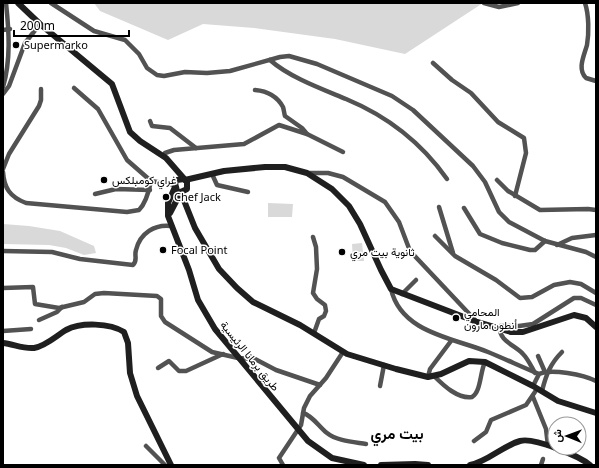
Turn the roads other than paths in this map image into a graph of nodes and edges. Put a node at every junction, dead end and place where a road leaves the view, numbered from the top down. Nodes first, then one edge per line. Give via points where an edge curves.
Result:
1 (6, 3) edge
2 (18, 3) edge
3 (51, 3) edge
4 (484, 3) edge
5 (518, 3) edge
6 (585, 3) edge
7 (40, 24) junction
8 (10, 29) junction
9 (3, 30) edge
10 (270, 60) junction
11 (433, 63) dead end
12 (596, 81) edge
13 (3, 87) edge
14 (74, 88) dead end
15 (41, 89) dead end
16 (255, 90) dead end
17 (3, 94) edge
18 (150, 120) dead end
19 (307, 134) junction
20 (196, 148) junction
21 (343, 152) dead end
22 (163, 156) junction
23 (172, 167) junction
24 (3, 169) edge
25 (3, 172) edge
26 (306, 173) junction
27 (212, 174) junction
28 (447, 179) dead end
29 (497, 180) dead end
30 (151, 181) junction
31 (186, 183) junction
32 (175, 185) junction
33 (150, 190) junction
34 (248, 192) dead end
35 (181, 193) junction
36 (95, 194) dead end
37 (515, 196) junction
38 (439, 207) dead end
39 (464, 208) dead end
40 (596, 210) edge
41 (188, 211) junction
42 (168, 216) junction
43 (171, 226) junction
44 (596, 235) edge
45 (313, 236) dead end
46 (435, 236) dead end
47 (545, 240) junction
48 (557, 245) junction
49 (3, 251) edge
50 (455, 256) junction
51 (596, 257) edge
52 (416, 280) dead end
53 (3, 288) edge
54 (391, 289) junction
55 (596, 293) edge
56 (402, 294) junction
57 (596, 305) edge
58 (62, 307) junction
59 (39, 320) dead end
60 (477, 322) junction
61 (596, 327) edge
62 (30, 329) dead end
63 (499, 329) junction
64 (3, 331) edge
65 (314, 333) junction
66 (452, 341) junction
67 (3, 343) edge
68 (343, 352) junction
69 (562, 352) dead end
70 (222, 354) junction
71 (538, 356) dead end
72 (238, 358) junction
73 (486, 362) junction
74 (384, 365) junction
75 (158, 368) dead end
76 (546, 372) junction
77 (537, 373) junction
78 (431, 376) junction
79 (596, 381) edge
80 (320, 385) junction
81 (380, 386) dead end
82 (537, 389) junction
83 (532, 397) junction
84 (303, 413) junction
85 (596, 413) edge
86 (298, 430) junction
87 (547, 440) edge
88 (474, 441) dead end
89 (366, 444) dead end
90 (146, 446) dead end
91 (547, 446) edge
92 (573, 456) edge
93 (543, 459) dead end
94 (166, 465) edge
95 (171, 465) edge
96 (283, 465) edge
97 (364, 465) edge
98 (382, 465) edge
99 (428, 465) edge
100 (470, 465) edge
101 (541, 465) edge
102 (590, 465) edge

1 - 8 street
2 - 7 street
3 - 10 street via 94,31 125,40 133,46 147,68 157,75 230,71
4 - 5 street via 499,6
6 - 12 street via 588,17 587,44 581,71 587,79
7 - 17 street via 25,43 9,86
7 - 22 street via 107,78 116,92 130,132 140,142
8 - 9 street
8 - 13 street
10 - 28 street via 312,85 391,122 425,150
10 - 47 street via 287,56 310,61 406,104 478,172 499,212 505,218
11 - 37 street via 471,94 498,122 524,138 526,153
14 - 30 street via 98,109 126,160
15 - 24 street via 39,106 8,154
16 - 19 street via 263,90 270,94 282,107 285,116
18 - 20 street via 154,128 170,128
19 - 20 street via 279,125 244,144
19 - 21 street
20 - 22 street via 174,150
22 - 23 street
23 - 31 street
23 - 32 street
25 - 33 street via 5,186 11,196 32,204 135,211 142,206
26 - 27 street via 276,167
26 - 54 street via 332,189 349,206
26 - 60 street via 328,173 343,177 385,202 399,222 410,250
27 - 31 street
27 - 34 street via 217,185
29 - 37 street
30 - 32 street
30 - 33 street
31 - 32 street via 178,180
31 - 35 street
31 - 41 street
32 - 35 street
32 - 42 street, طريق برمانا الرئيسية via 168,203
33 - 36 street via 116,189
35 - 41 street
35 - 42 street
37 - 40 street via 543,211
38 - 50 street
39 - 47 street via 477,231 488,238 530,250 536,249
41 - 65 street via 219,269 237,288 258,305
42 - 43 street, طريق برمانا الرئيسية
43 - 49 street via 156,226 146,233 137,246 133,265 80,259 52,252
43 - 72 street, طريق برمانا الرئيسية via 202,309
44 - 48 street via 572,238
45 - 65 street via 317,269 313,293 325,305 326,311 319,319
46 - 50 street
47 - 48 street
48 - 51 street
50 - 55 street via 496,280 520,298 532,298 554,285 570,282 581,284
52 - 56 street
53 - 58 street via 33,287 35,304
54 - 56 street
54 - 66 street via 401,311 428,330
56 - 60 street
57 - 63 street via 581,298 574,298 533,324 500,326
58 - 59 street
58 - 70 street via 84,302 99,293 157,296 161,299 162,317 165,322 209,350
60 - 63 street
61 - 63 street via 586,318 574,315 523,332
62 - 64 street
63 - 77 street via 506,342 522,353
65 - 68 street
66 - 77 street via 487,352
66 - 78 street via 430,369
67 - 95 street via 34,348 78,325 105,327 124,332 128,343 130,373 137,396
68 - 74 street via 355,358
68 - 80 street
69 - 76 street
70 - 72 street
70 - 75 street via 186,371 179,371 169,361
71 - 76 street
72 - 80 street via 255,359 276,370
72 - 86 street, طريق برمانا الرئيسية
73 - 78 street via 469,362
73 - 78 street via 477,393 472,398 455,394
73 - 82 street
74 - 78 street
74 - 81 street
76 - 77 street
76 - 79 street via 585,376
76 - 82 street
77 - 82 street
80 - 84 street via 310,396
82 - 83 street
82 - 85 street via 558,401
83 - 87 street via 544,422
83 - 88 street via 525,406 491,420 486,432
84 - 86 street
84 - 89 street via 310,416 331,436
86 - 96 street via 280,457
86 - 97 street, طريق برمانا الرئيسية via 311,444 327,455
90 - 94 street
91 - 100 street via 533,441 520,441 488,459
92 - 102 street
93 - 101 street
98 - 99 street

